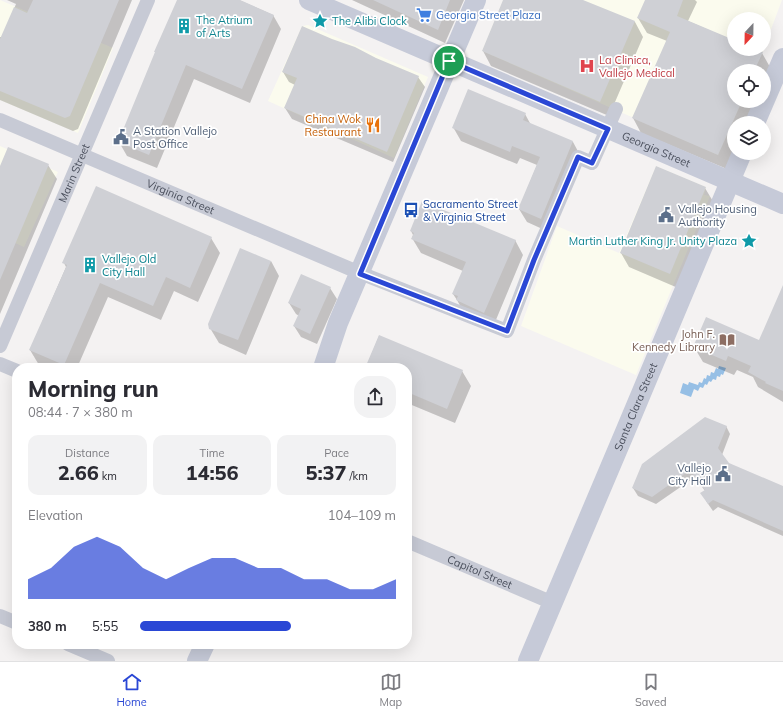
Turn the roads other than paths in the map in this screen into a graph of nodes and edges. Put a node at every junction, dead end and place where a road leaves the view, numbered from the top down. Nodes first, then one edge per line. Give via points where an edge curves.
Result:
1 (148, 0) edge
2 (309, 0) edge
3 (476, 0) edge
4 (783, 58) edge
5 (449, 61) junction
6 (616, 109) dead end
7 (758, 116) edge
8 (0, 120) edge
9 (608, 129) junction
10 (82, 155) junction
11 (739, 160) edge
12 (730, 182) junction
13 (783, 204) edge
14 (360, 274) junction
15 (0, 346) edge
16 (325, 363) edge
17 (0, 364) edge
18 (12, 370) edge
19 (412, 543) edge
20 (553, 603) junction
21 (0, 616) edge
22 (12, 621) edge
23 (80, 649) edge
24 (203, 649) edge
25 (108, 661) edge
26 (197, 661) edge
27 (528, 661) edge

1 - 10 street, Marin Street
2 - 5 main road, Georgia Street
3 - 5 main road
4 - 7 main road
5 - 9 main road, Georgia Street
5 - 14 main road
6 - 9 street
8 - 10 street, Virginia Street
9 - 12 main road, Georgia Street
9 - 14 street, Virginia Street via 592,163 578,157 507,331
10 - 14 street, Virginia Street
10 - 15 street, Marin Street
11 - 12 main road, Santa Clara Street
12 - 13 main road, Georgia Street
12 - 20 main road, Santa Clara Street
14 - 16 main road via 338,323
17 - 18 street
19 - 20 street, Capitol Street
20 - 27 main road, Santa Clara Street
21 - 22 street
23 - 25 street
24 - 26 main road

